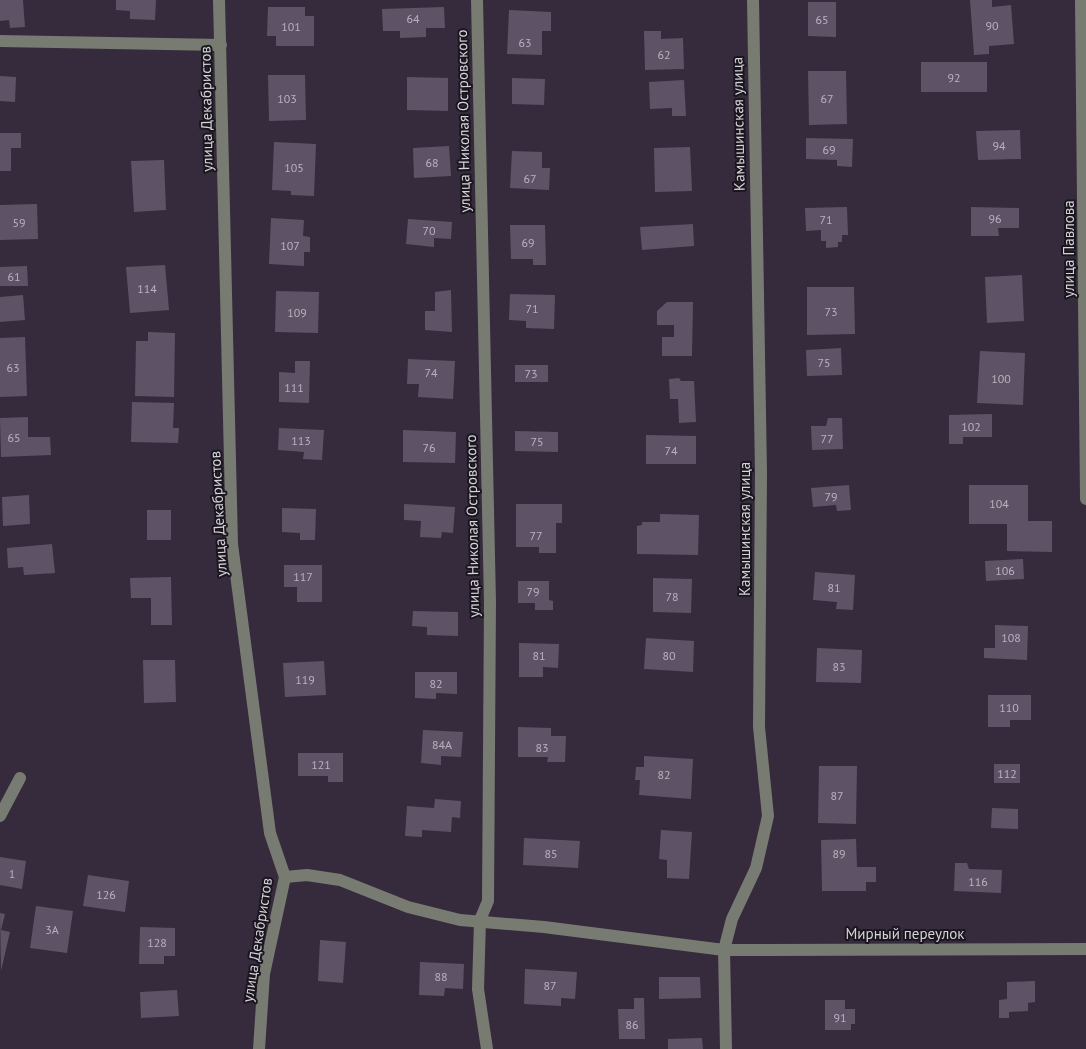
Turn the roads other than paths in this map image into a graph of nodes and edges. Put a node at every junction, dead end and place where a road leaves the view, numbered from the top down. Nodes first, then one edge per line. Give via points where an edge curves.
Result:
1 (220, 0) edge
2 (477, 0) edge
3 (753, 0) edge
4 (1082, 0) edge
5 (0, 41) edge
6 (221, 45) junction
7 (1086, 499) edge
8 (20, 778) dead end
9 (0, 816) edge
10 (285, 877) junction
11 (480, 920) junction
12 (1086, 949) edge
13 (724, 950) junction
14 (259, 1049) edge
15 (487, 1049) edge
16 (726, 1049) edge

1 - 6 street, улица Декабристов
2 - 11 street, улица Николая Островского via 490,602 488,901
3 - 13 street, Камышинская улица via 761,472 759,727 768,816 756,868 732,919
4 - 7 street, улица Павлова
5 - 6 street
6 - 10 street, улица Декабристов via 232,544 270,833
8 - 9 street
10 - 11 street, Мирный переулок via 307,875 340,880 408,907 446,917
10 - 14 street, улица Декабристов via 264,974
11 - 13 street, Мирный переулок
11 - 15 street, улица Николая Островского via 478,989
12 - 13 street, Мирный переулок
13 - 16 street, Камышинская улица

